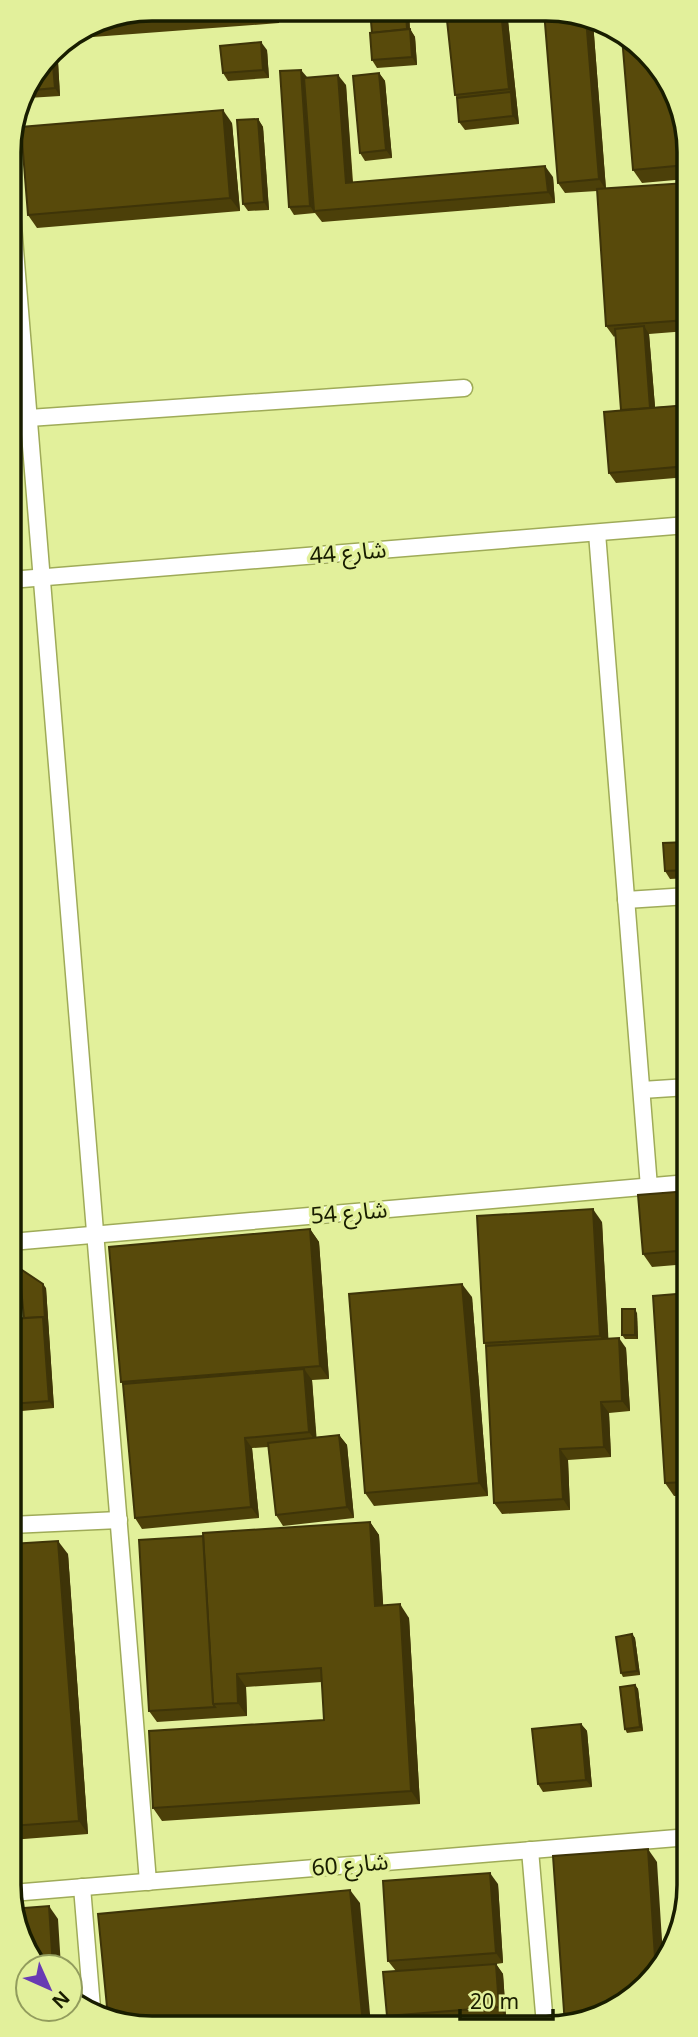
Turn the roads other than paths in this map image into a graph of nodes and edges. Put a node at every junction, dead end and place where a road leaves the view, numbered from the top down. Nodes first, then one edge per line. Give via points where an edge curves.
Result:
1 (21, 321) edge
2 (464, 388) dead end
3 (29, 418) junction
4 (677, 526) edge
5 (597, 533) junction
6 (42, 578) junction
7 (21, 579) edge
8 (677, 897) edge
9 (626, 900) junction
10 (677, 1088) edge
11 (642, 1090) junction
12 (677, 1184) edge
13 (649, 1187) junction
14 (97, 1234) junction
15 (21, 1241) edge
16 (119, 1520) junction
17 (21, 1525) edge
18 (677, 1838) edge
19 (530, 1850) junction
20 (148, 1882) junction
21 (82, 1887) junction
22 (21, 1892) edge
23 (91, 2001) edge
24 (544, 2016) edge

1 - 3 lane
2 - 3 lane
3 - 6 lane
4 - 5 lane, شارع 44
5 - 6 lane, شارع 44
5 - 9 lane
6 - 7 lane, شارع 44
6 - 14 lane
8 - 9 lane
9 - 11 lane
10 - 11 lane
11 - 13 lane
12 - 13 lane, شارع 54
13 - 14 lane, شارع 54
14 - 15 lane, شارع 54
14 - 16 lane
16 - 17 lane
16 - 20 lane via 144,1737
18 - 19 lane, شارع 60
19 - 20 lane, شارع 60
19 - 24 lane
20 - 21 lane, شارع 60
21 - 22 lane, شارع 60
21 - 23 lane

